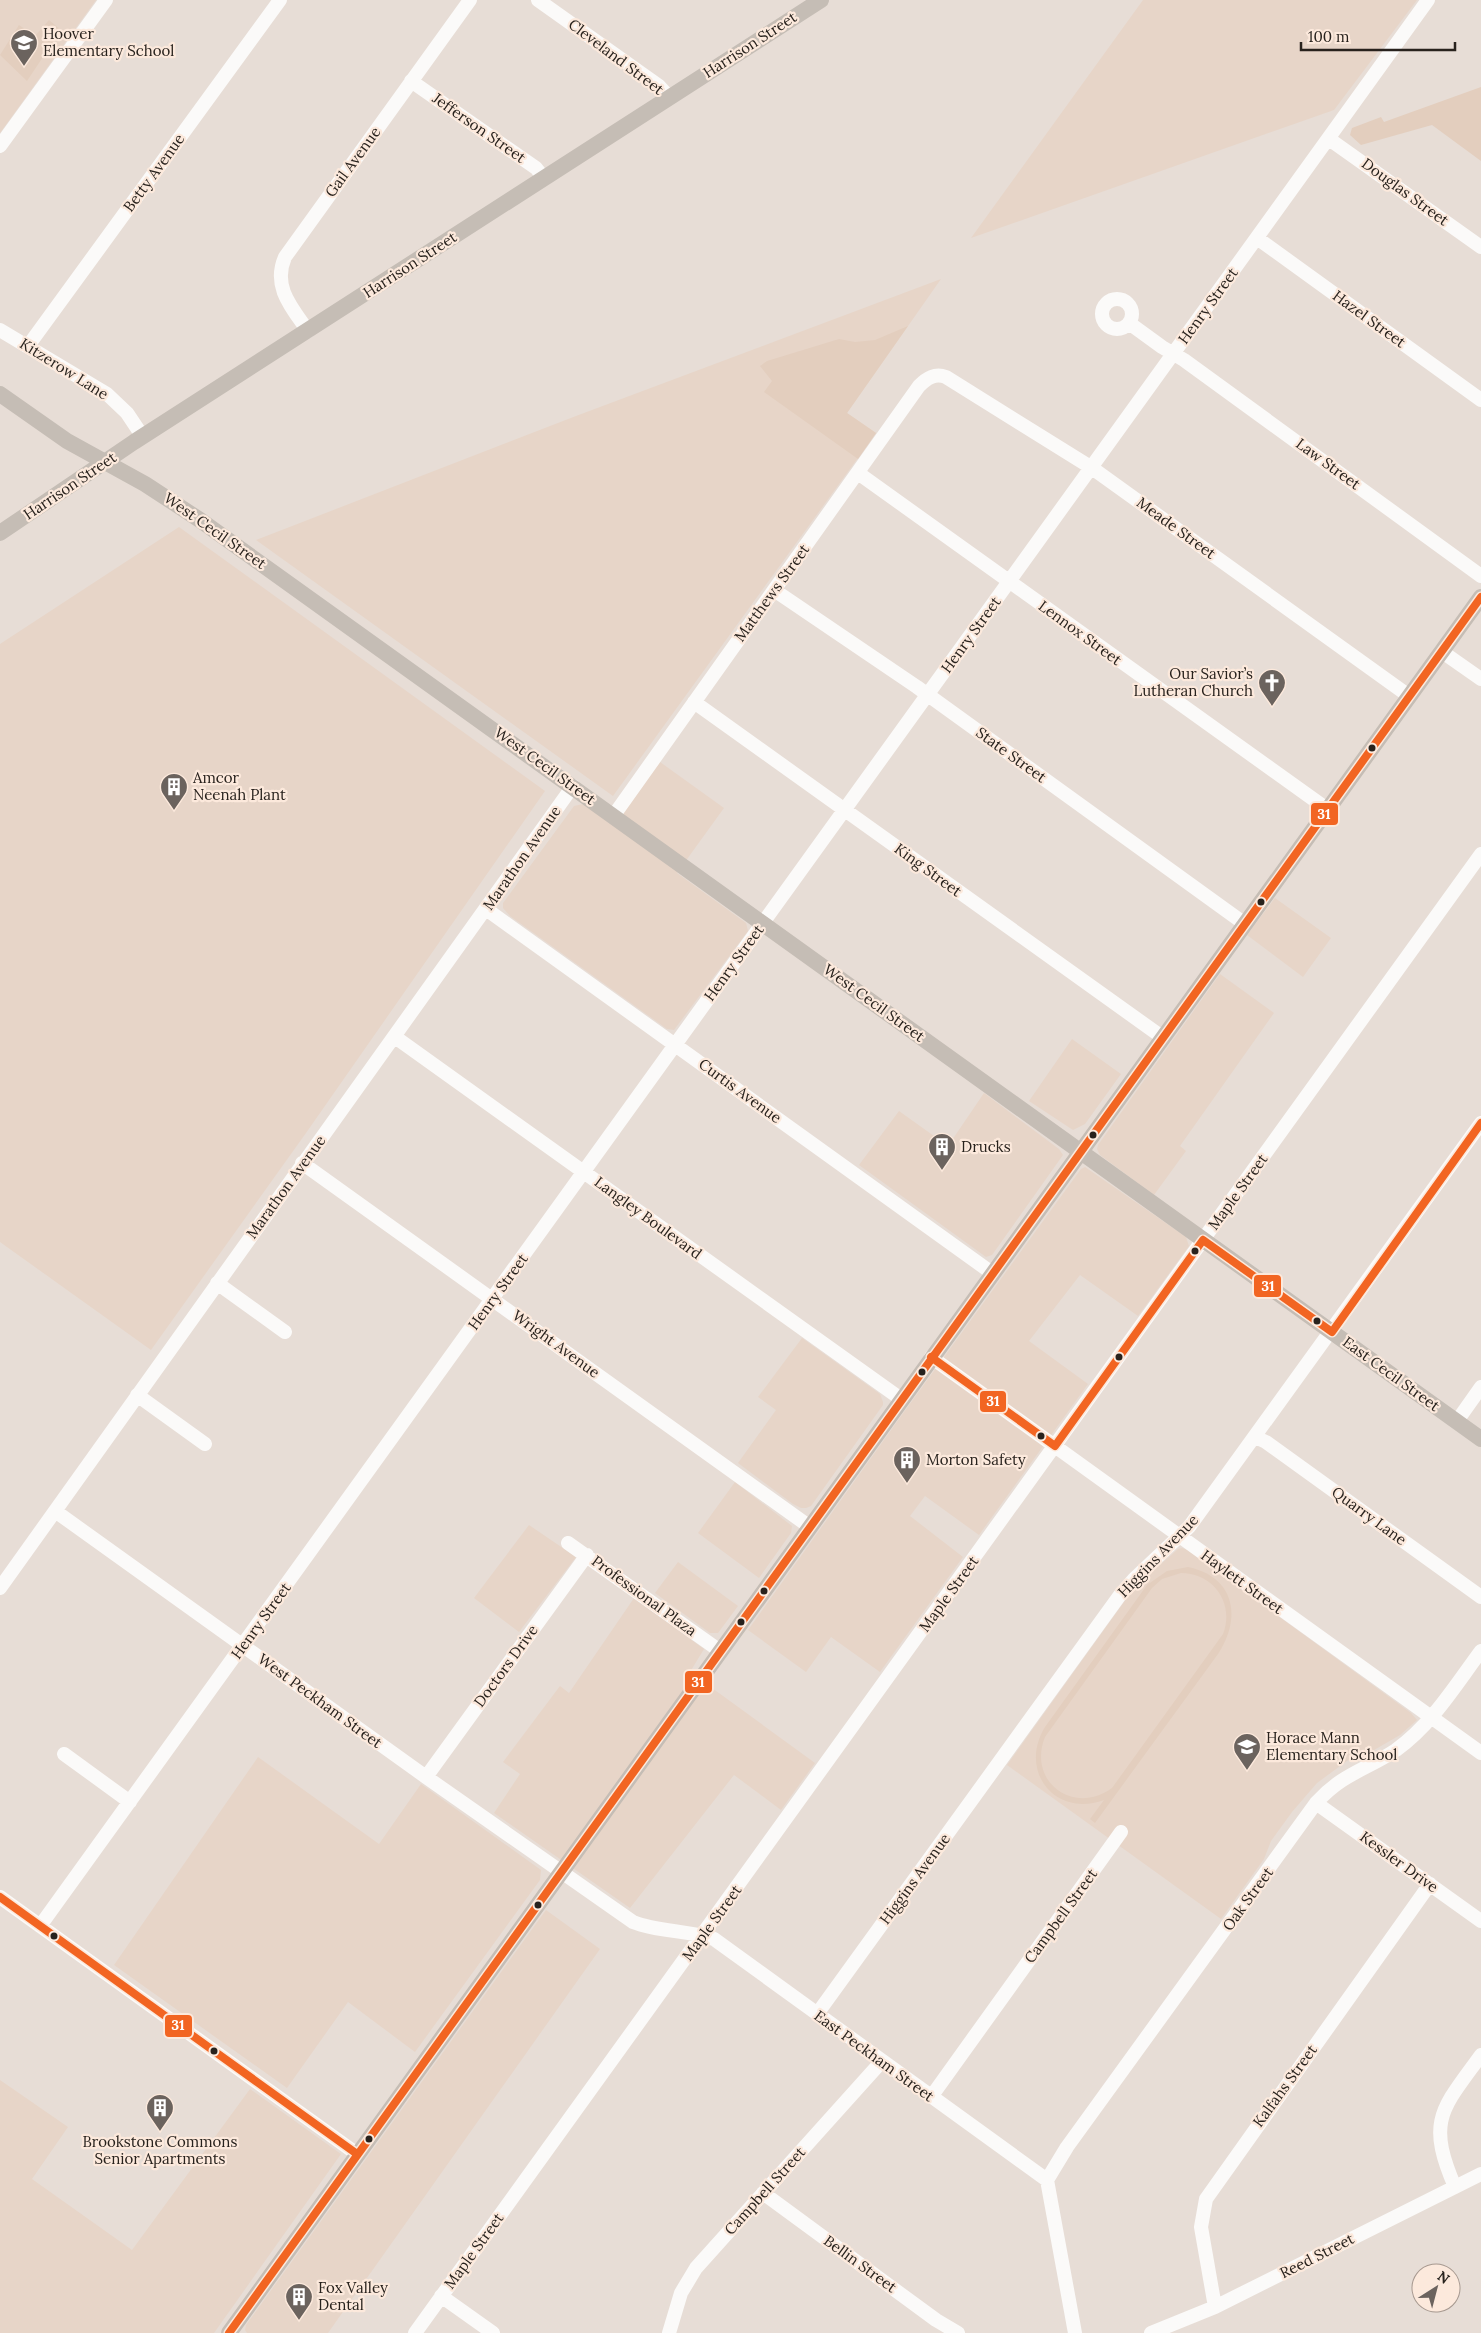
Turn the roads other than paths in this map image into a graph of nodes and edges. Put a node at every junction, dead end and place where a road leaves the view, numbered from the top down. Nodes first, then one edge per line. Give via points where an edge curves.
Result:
1 (106, 0) edge
2 (280, 0) edge
3 (470, 0) edge
4 (538, 0) edge
5 (1428, 0) edge
6 (810, 2) edge
7 (411, 81) junction
8 (669, 97) junction
9 (1329, 139) junction
10 (0, 146) edge
11 (544, 178) junction
12 (1257, 238) junction
13 (1481, 247) edge
14 (1129, 323) dead end
15 (0, 330) edge
16 (308, 331) junction
17 (28, 346) junction
18 (1174, 354) junction
19 (934, 376) joint
20 (0, 394) edge
21 (1481, 400) edge
22 (143, 437) junction
23 (1092, 468) junction
24 (858, 473) junction
25 (0, 533) edge
26 (1481, 576) edge
27 (1009, 582) junction
28 (774, 590) junction
29 (1481, 596) edge
30 (1441, 651) junction
31 (1481, 679) edge
32 (928, 696) junction
33 (1409, 696) junction
34 (694, 702) junction
35 (573, 786) junction
36 (1327, 809) junction
37 (845, 810) junction
38 (614, 815) junction
39 (1481, 854) edge
40 (486, 909) junction
41 (763, 922) junction
42 (1245, 924) junction
43 (395, 1037) junction
44 (1162, 1037) junction
45 (676, 1044) junction
46 (1481, 1122) edge
47 (1080, 1152) junction
48 (302, 1162) junction
49 (584, 1172) junction
50 (1203, 1240) junction
51 (992, 1274) junction
52 (217, 1283) junction
53 (492, 1299) junction
54 (285, 1332) dead end
55 (1332, 1332) junction
56 (931, 1357) junction
57 (1481, 1387) edge
58 (137, 1395) junction
59 (901, 1399) junction
60 (1457, 1421) junction
61 (1255, 1437) junction
62 (1481, 1439) edge
63 (205, 1444) dead end
64 (1055, 1446) junction
65 (55, 1511) junction
66 (810, 1526) junction
67 (1180, 1537) junction
68 (568, 1543) dead end
69 (587, 1555) junction
70 (0, 1588) edge
71 (1481, 1598) edge
72 (244, 1645) junction
73 (720, 1651) junction
74 (1481, 1651) edge
75 (1432, 1717) junction
76 (1481, 1753) edge
77 (64, 1754) dead end
78 (426, 1777) junction
79 (130, 1802) junction
80 (1316, 1803) junction
81 (1121, 1832) dead end
82 (561, 1872) junction
83 (1430, 1884) junction
84 (0, 1898) edge
85 (1481, 1921) edge
86 (40, 1926) junction
87 (703, 1935) junction
88 (817, 2014) junction
89 (1481, 2055) edge
90 (882, 2061) junction
91 (931, 2097) junction
92 (357, 2154) junction
93 (1481, 2174) edge
94 (1046, 2180) junction
95 (1455, 2187) junction
96 (762, 2193) junction
97 (441, 2296) junction
98 (1215, 2307) junction
99 (229, 2333) edge
100 (415, 2333) edge
101 (494, 2333) edge
102 (669, 2333) edge
103 (958, 2333) edge
104 (1075, 2333) edge
105 (1151, 2333) edge

1 - 10 street
2 - 17 street, Betty Avenue
3 - 7 street, Gail Avenue
4 - 8 street, Cleveland Street via 659,86
5 - 9 street, Henry Street
6 - 8 main road, Harrison Street
7 - 11 street, Jefferson Street via 536,168
7 - 16 street, Gail Avenue via 281,265 282,289
8 - 11 main road, Harrison Street
9 - 12 street, Henry Street
9 - 13 street, Douglas Street
11 - 16 main road, Harrison Street
12 - 18 street, Henry Street
12 - 21 street, Hazel Street
14 - 18 street, Law Street
15 - 17 street, Kitzerow Lane
16 - 22 main road, Harrison Street
17 - 22 street, Kitzerow Lane via 107,394
18 - 23 street, Henry Street
18 - 26 street, Law Street
19 - 23 street, Meade Street via 946,377
19 - 24 street, Matthews Street via 920,386
20 - 35 main road, West Cecil Street via 67,440 200,520
22 - 25 main road, Harrison Street
23 - 27 street, Henry Street
23 - 33 street, Meade Street
24 - 27 street, Lennox Street
24 - 28 street, Matthews Street
27 - 32 street, Henry Street
27 - 36 street, Lennox Street
28 - 32 street, State Street
28 - 34 street, Matthews Street
29 - 30 main road
30 - 31 street
30 - 33 main road
32 - 37 street, Henry Street
32 - 42 street, State Street
33 - 36 main road
34 - 37 street, King Street
34 - 38 street, Matthews Street
35 - 38 main road, West Cecil Street
35 - 40 street, Marathon Avenue
36 - 42 main road
37 - 41 street, Henry Street
37 - 44 street, King Street
38 - 41 main road, West Cecil Street
39 - 50 street, Maple Street
40 - 43 street, Marathon Avenue
40 - 45 street, Curtis Avenue
41 - 45 street, Henry Street
41 - 47 main road, West Cecil Street
42 - 44 main road
43 - 48 street, Marathon Avenue
43 - 49 street, Langley Boulevard
44 - 47 main road
45 - 49 street, Henry Street
45 - 51 street, Curtis Avenue
46 - 55 street, Higgins Avenue
47 - 50 main road, East Cecil Street
47 - 51 main road
48 - 52 street, Marathon Avenue
48 - 53 street, Wright Avenue
49 - 53 street, Henry Street
49 - 59 street, Langley Boulevard
50 - 55 main road, East Cecil Street
50 - 64 street, Maple Street
51 - 56 main road
52 - 54 street
52 - 58 street, Marathon Avenue
53 - 66 street, Wright Avenue
53 - 72 street, Henry Street
55 - 60 main road, East Cecil Street
55 - 61 street, Higgins Avenue
56 - 59 main road
56 - 64 street, Haylett Street
57 - 60 street
58 - 63 street
58 - 65 street, Marathon Avenue
59 - 66 main road
60 - 62 main road, East Cecil Street
61 - 67 street, Higgins Avenue
61 - 71 street, Quarry Lane
64 - 67 street, Haylett Street
64 - 87 street, Maple Street
65 - 70 street, Marathon Avenue
65 - 72 street, West Peckham Street
66 - 73 main road
67 - 75 street, Haylett Street
67 - 88 street, Higgins Avenue via 1120,1595
68 - 69 street, Professional Plaza
69 - 73 street, Professional Plaza
69 - 78 street, Doctors Drive
72 - 78 street, West Peckham Street
72 - 79 street, Henry Street
73 - 82 main road
74 - 75 street, Oak Street
75 - 76 street, Haylett Street
75 - 80 street, Oak Street via 1395,1750 1349,1775
77 - 79 street
78 - 82 street, West Peckham Street
79 - 86 street, Henry Street
80 - 83 street, Kessler Drive
80 - 94 street, Oak Street
81 - 91 street, Campbell Street
82 - 87 street, East Peckham Street via 633,1922
82 - 92 main road
83 - 85 street, Kessler Drive
83 - 98 street, Kalfahs Street via 1206,2199 1200,2227
84 - 86 street
86 - 92 street
87 - 88 street, East Peckham Street via 714,1939
87 - 97 street, Maple Street
88 - 90 street, East Peckham Street
89 - 95 street via 1453,2094 1441,2121 1441,2151
90 - 91 street, East Peckham Street
90 - 96 street, Campbell Street
91 - 94 street, East Peckham Street
92 - 99 main road
93 - 95 street, Reed Street
94 - 104 street
95 - 98 street, Reed Street
96 - 102 street, Campbell Street via 705,2256 688,2280
96 - 103 street, Bellin Street
97 - 100 street, Maple Street
97 - 101 street
98 - 105 street, Reed Street

